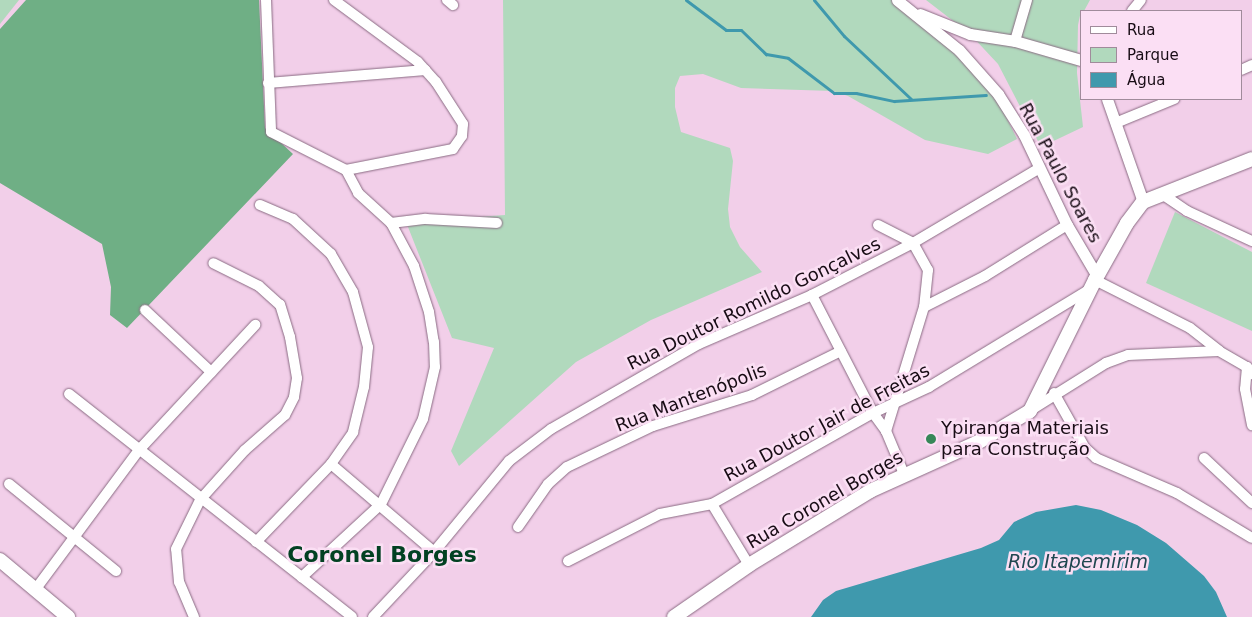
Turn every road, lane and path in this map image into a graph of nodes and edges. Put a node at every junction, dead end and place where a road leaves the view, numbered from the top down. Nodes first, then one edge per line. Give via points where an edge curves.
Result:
1 (266, 0) edge
2 (334, 0) edge
3 (1027, 0) edge
4 (1141, 0) edge
5 (900, 3) edge
6 (1133, 10) edge
7 (1015, 40) junction
8 (1080, 60) edge
9 (425, 70) junction
10 (268, 83) junction
11 (1109, 100) edge
12 (1171, 100) edge
13 (1116, 118) junction
14 (1252, 159) edge
15 (1040, 168) junction
16 (346, 170) junction
17 (1162, 194) junction
18 (1143, 202) junction
19 (260, 205) dead end
20 (391, 223) junction
21 (497, 223) dead end
22 (878, 225) dead end
23 (1068, 225) junction
24 (1252, 241) edge
25 (914, 243) junction
26 (213, 263) dead end
27 (1094, 282) junction
28 (812, 295) junction
29 (924, 306) junction
30 (145, 310) dead end
31 (255, 325) dead end
32 (842, 351) junction
33 (1220, 351) junction
34 (1249, 371) edge
35 (211, 372) junction
36 (1054, 393) junction
37 (70, 394) dead end
38 (896, 403) junction
39 (1030, 411) junction
40 (873, 413) junction
41 (1252, 425) edge
42 (886, 431) junction
43 (140, 450) junction
44 (1204, 458) dead end
45 (331, 464) junction
46 (904, 474) junction
47 (10, 484) dead end
48 (200, 500) junction
49 (1252, 503) edge
50 (381, 504) junction
51 (712, 504) junction
52 (518, 527) dead end
53 (75, 536) junction
54 (1252, 538) edge
55 (256, 542) junction
56 (434, 552) junction
57 (0, 560) edge
58 (568, 561) dead end
59 (749, 565) junction
60 (116, 571) dead end
61 (302, 577) junction
62 (35, 590) junction
63 (68, 617) edge
64 (194, 617) edge
65 (352, 617) edge
66 (374, 617) edge
67 (674, 617) edge

1 - 10 street
2 - 9 street
3 - 7 street
4 - 6 street
5 - 7 street via 970,34
5 - 15 street, Rua Paulo Soares via 974,64 1016,122
7 - 8 street
9 - 10 street
9 - 16 street via 460,115 462,136 453,149
10 - 16 street via 271,132
11 - 13 street
12 - 13 street
13 - 18 street
14 - 17 main road
15 - 23 street, Rua Paulo Soares
15 - 25 street, Rua Doutor Romildo Gonçalves
16 - 20 street via 358,193
17 - 18 main road
17 - 24 street via 1187,211
18 - 27 main road
19 - 45 street via 293,219 331,254 353,292 368,347 364,387 353,432
20 - 21 street via 426,219
20 - 50 street via 414,266 429,312 435,366 423,419
22 - 25 street
23 - 27 street, Rua Paulo Soares
23 - 29 street via 985,276
25 - 28 street, Rua Doutor Romildo Gonçalves
25 - 29 street via 928,270
26 - 48 street via 259,286 280,305 297,378 294,397 285,415 245,450
27 - 33 street via 1204,337
27 - 38 street, Rua Doutor Jair de Freitas via 929,387
27 - 39 main road
28 - 32 street
28 - 56 street, Rua Doutor Romildo Gonçalves via 699,344 551,429 509,461
29 - 38 street
30 - 35 street
31 - 35 street
32 - 40 street
32 - 52 street, Rua Mantenópolis via 752,395 653,426 567,467 548,484
33 - 34 street
33 - 36 street, Rua Coronel Borges via 1128,355 1106,363
34 - 41 street via 1245,389
35 - 43 street
36 - 39 street, Rua Coronel Borges
36 - 54 street via 1085,448 1096,458 1177,493
37 - 43 street
38 - 40 street, Rua Doutor Jair de Freitas
38 - 42 street
39 - 46 main road, Rua Coronel Borges via 980,441
40 - 42 street
40 - 51 street, Rua Doutor Jair de Freitas
42 - 46 street
43 - 48 street
43 - 53 street
44 - 49 street
45 - 50 street
45 - 55 street
46 - 59 main road, Rua Coronel Borges
47 - 53 street
48 - 55 street
48 - 64 street via 176,549 179,582
50 - 56 street
50 - 61 street
51 - 58 street, Rua Doutor Jair de Freitas via 660,514
51 - 59 street
53 - 60 street
53 - 62 street
55 - 61 street
56 - 66 street, Rua Doutor Romildo Gonçalves
57 - 62 main road
59 - 67 main road, Rua Coronel Borges
61 - 65 street
62 - 63 main road

